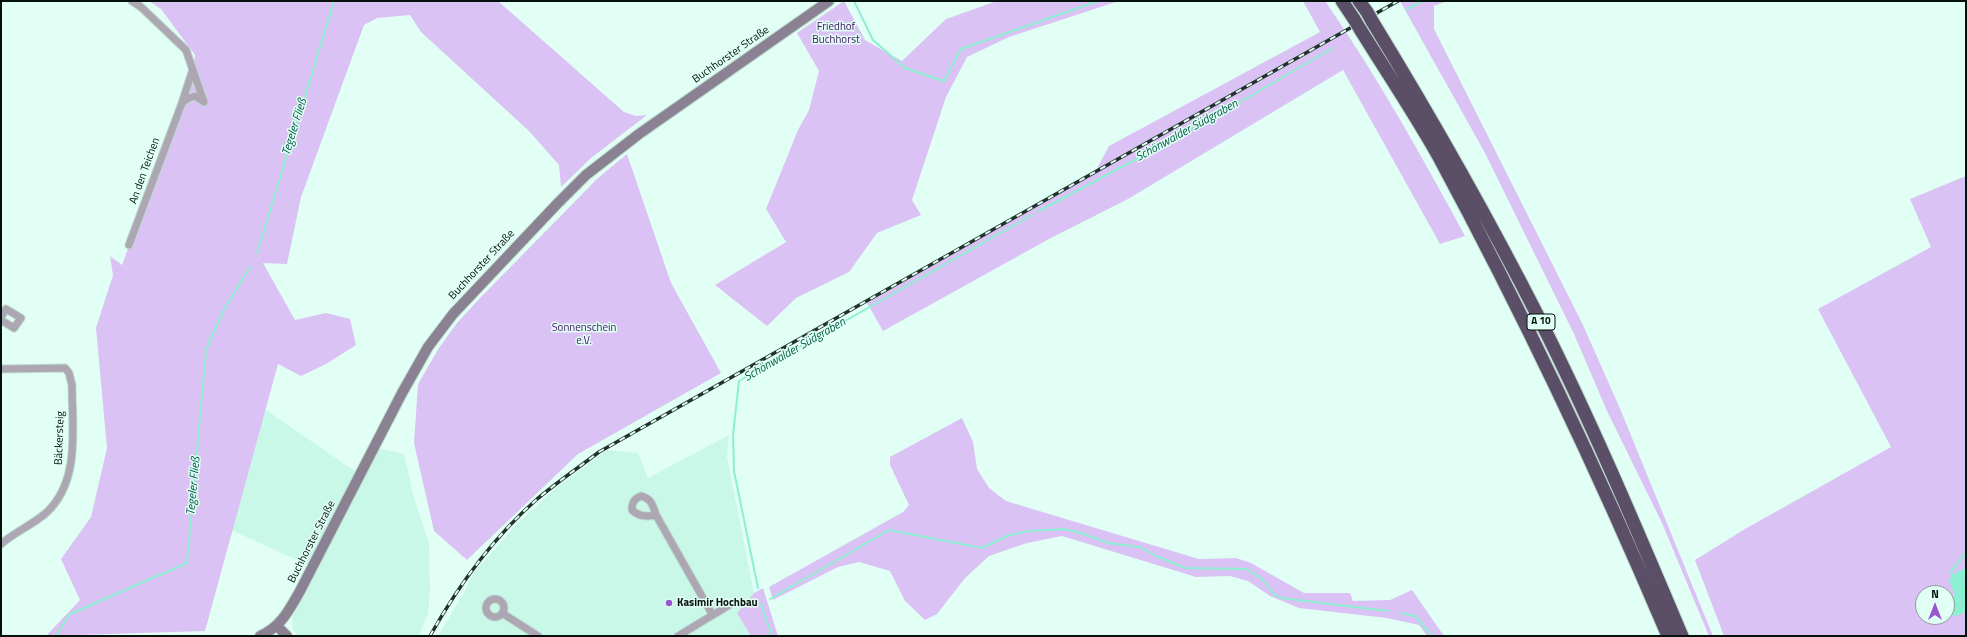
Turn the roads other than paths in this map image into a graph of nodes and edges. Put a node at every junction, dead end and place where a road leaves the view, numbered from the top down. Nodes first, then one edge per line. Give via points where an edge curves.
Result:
1 (132, 1) edge
2 (829, 1) edge
3 (1342, 1) edge
4 (1359, 1) edge
5 (193, 69) junction
6 (182, 103) junction
7 (129, 246) dead end
8 (1, 369) edge
9 (656, 515) dead end
10 (1, 544) edge
11 (731, 604) dead end
12 (502, 614) dead end
13 (712, 614) junction
14 (277, 626) junction
15 (260, 636) edge
16 (287, 636) edge
17 (538, 636) edge
18 (678, 636) edge
19 (1668, 636) edge
20 (1682, 636) edge

1 - 5 street via 186,50
2 - 14 main road, Buchhorster Straße via 639,134 590,172 453,314 428,347 402,393 300,591
3 - 19 highway, A 10 via 1438,156 1516,304 1595,468
4 - 20 highway, A 10 via 1429,115 1541,322 1623,498
5 - 6 street, An den Teichen
5 - 6 street via 204,102 195,96
6 - 7 street, An den Teichen
8 - 10 street, Bäckersteig via 65,368 69,372 72,385 71,467 61,494 48,512
9 - 13 street
11 - 13 street
12 - 17 street
13 - 18 street
14 - 15 main road, Buchhorster Straße
14 - 16 main road

